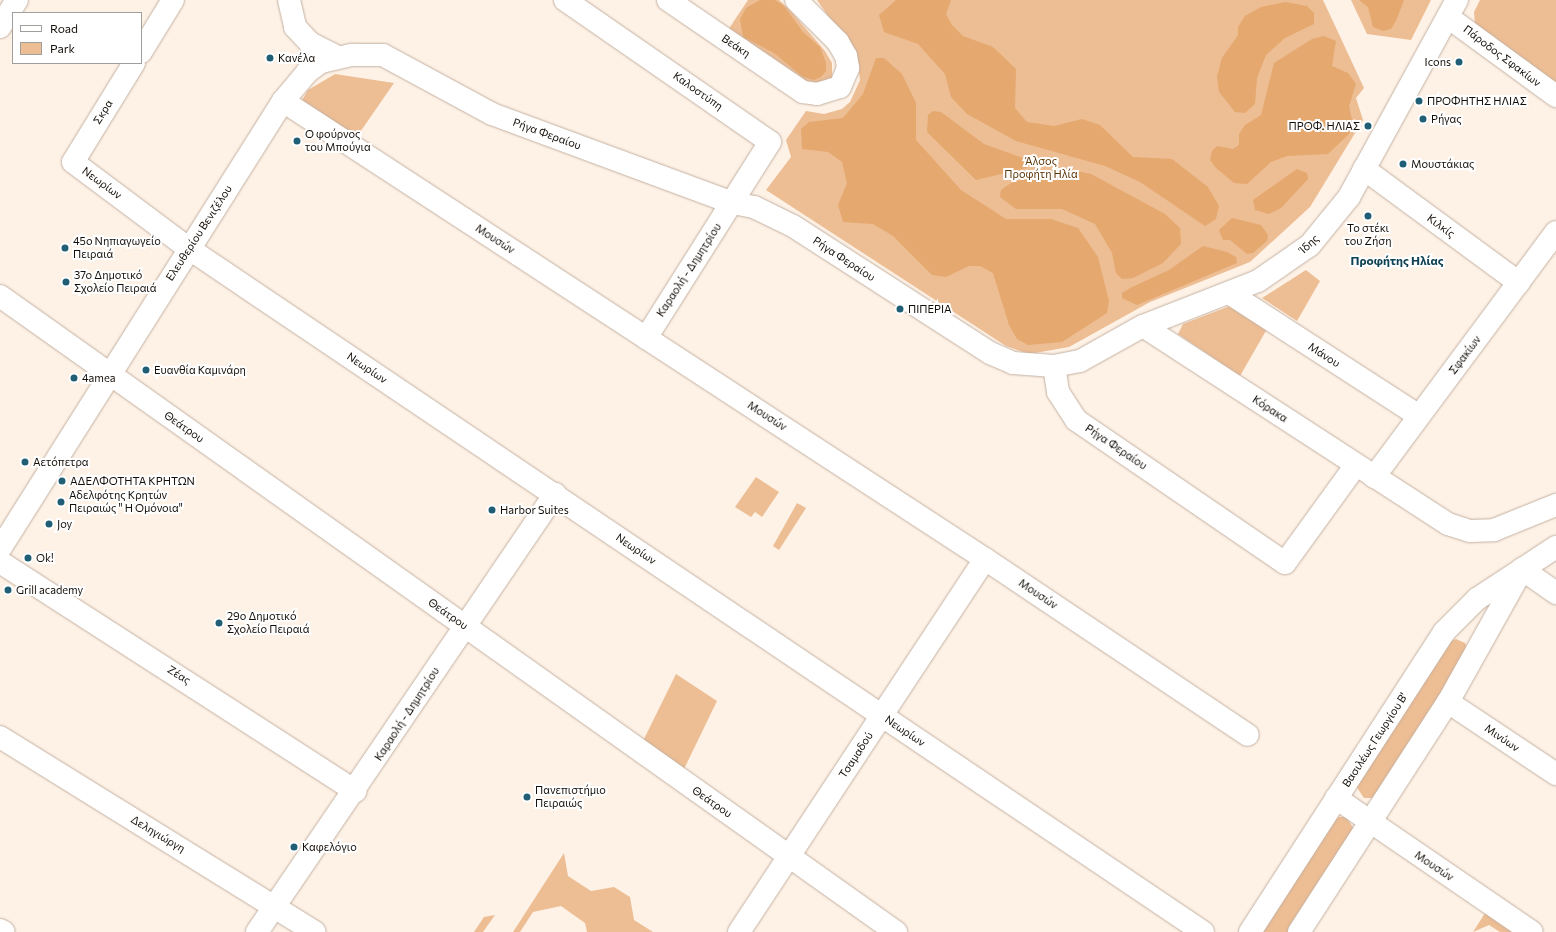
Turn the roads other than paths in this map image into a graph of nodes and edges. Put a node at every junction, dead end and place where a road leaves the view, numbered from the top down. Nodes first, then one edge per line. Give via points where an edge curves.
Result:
1 (18, 0) edge
2 (173, 0) edge
3 (289, 0) edge
4 (566, 0) edge
5 (668, 0) edge
6 (796, 0) edge
7 (1452, 8) edge
8 (0, 27) edge
9 (142, 50) edge
10 (337, 57) junction
11 (133, 64) edge
12 (1556, 96) edge
13 (283, 101) junction
14 (73, 162) joint
15 (1364, 169) junction
16 (733, 203) junction
17 (1556, 232) edge
18 (188, 248) junction
19 (1518, 283) junction
20 (1229, 293) junction
21 (0, 296) edge
22 (1143, 326) junction
23 (646, 338) junction
24 (1054, 366) junction
25 (112, 375) junction
26 (1419, 416) junction
27 (1356, 465) junction
28 (1374, 477) junction
29 (554, 494) junction
30 (1556, 505) edge
31 (1556, 547) edge
32 (0, 549) edge
33 (985, 558) junction
34 (0, 562) edge
35 (1522, 569) junction
36 (1556, 593) edge
37 (464, 625) junction
38 (1448, 702) junction
39 (882, 715) junction
40 (1248, 735) dead end
41 (0, 737) edge
42 (1556, 774) edge
43 (356, 791) junction
44 (1336, 798) junction
45 (1370, 823) junction
46 (789, 856) junction
47 (274, 906) junction
48 (0, 930) edge
49 (4, 932) edge
50 (257, 932) edge
51 (314, 932) edge
52 (739, 932) edge
53 (896, 932) edge
54 (1203, 932) edge
55 (1250, 932) edge
56 (1299, 932) edge
57 (1532, 932) edge

1 - 8 street
2 - 9 street
3 - 10 street via 295,27 310,43
4 - 16 street, Καλοστύπη via 770,142
5 - 6 street, Βεάκη via 803,92 817,94 840,87 848,68 838,42
7 - 12 street, Πάροδος Σφακίων
7 - 15 street, Ίδης
10 - 13 street, Ελευθερίου Βενιζέλου via 307,72
10 - 16 street, Ρήγα Φεραίου via 383,55 492,114
11 - 14 street, Σκρα
13 - 18 street, Ελευθερίου Βενιζέλου
13 - 23 street, Μουσών
14 - 18 street, Νεωρίων
15 - 19 street, Κιλκίς
15 - 20 street, Ίδης via 1340,210 1310,245 1265,277
16 - 23 street, Καραολή - Δημητρίου
16 - 24 street, Ρήγα Φεραίου via 754,207 793,226 990,353 1013,363
17 - 19 street, Σφακίων
18 - 25 street, Ελευθερίου Βενιζέλου
18 - 29 street, Νεωρίων
19 - 26 street, Σφακίων
20 - 22 street, Ίδης
20 - 26 street, Μάνου
21 - 25 street, Θεάτρου
22 - 24 street, Ίδης via 1092,355
22 - 27 street, Κόρακα
23 - 33 street, Μουσών
24 - 27 street, Ρήγα Φεραίου via 1058,392 1076,420 1285,563
25 - 32 street, Ελευθερίου Βενιζέλου
25 - 37 street, Θεάτρου
26 - 28 street, Σφακίων
27 - 28 street, Κόρακα
28 - 30 street, Κόρακα via 1448,524 1470,531 1494,530
29 - 37 street, Καραολή - Δημητρίου
29 - 39 street, Νεωρίων
31 - 35 street, Βασιλέως Γεωργίου Β'
33 - 39 street, Τσαμαδού
33 - 40 street, Μουσών
34 - 43 street, Ζέας
35 - 36 street
35 - 38 street, Βασιλέως Γεωργίου Β'
35 - 44 street, Βασιλέως Γεωργίου Β' via 1477,599 1444,632
37 - 43 street, Καραολή - Δημητρίου
37 - 46 street, Θεάτρου
38 - 42 street, Μινύων
38 - 45 street, Βασιλέως Γεωργίου Β'
39 - 46 street, Τσαμαδού
39 - 54 street, Νεωρίων
41 - 47 street, Δεληγιώργη
43 - 47 street, Καραολή - Δημητρίου
44 - 45 street, Μουσών
44 - 55 street, Βασιλέως Γεωργίου Β'
45 - 56 street, Βασιλέως Γεωργίου Β'
45 - 57 street, Μουσών
46 - 52 street, Τσαμαδού
46 - 53 street, Θεάτρου
47 - 50 street, Καραολή - Δημητρίου
47 - 51 street, Δεληγιώργη
48 - 49 street

